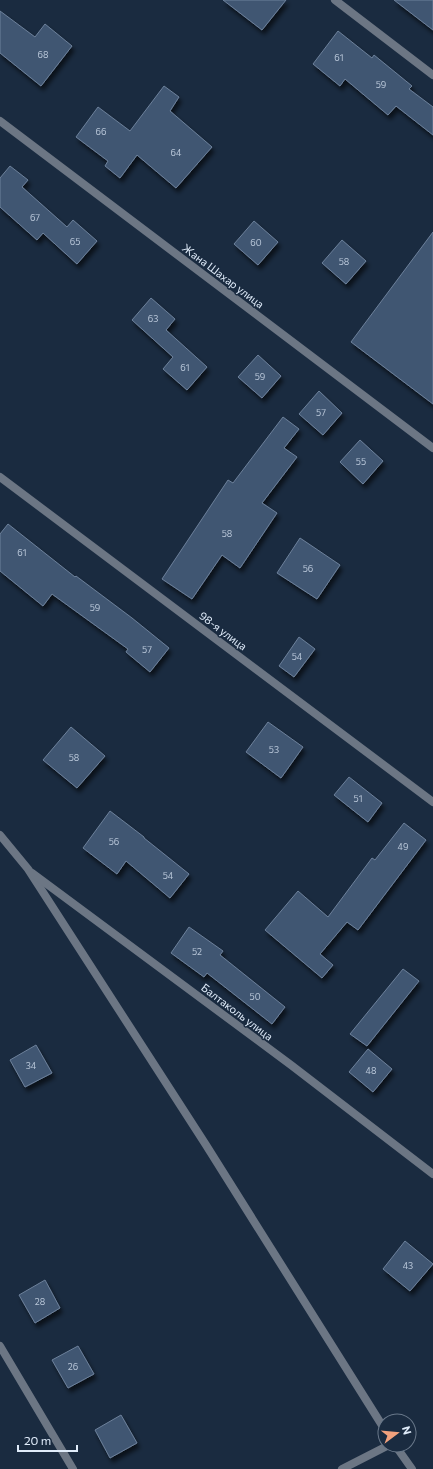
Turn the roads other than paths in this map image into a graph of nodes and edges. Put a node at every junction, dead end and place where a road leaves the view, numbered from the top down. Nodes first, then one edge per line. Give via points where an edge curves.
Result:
1 (335, 0) edge
2 (433, 75) edge
3 (0, 121) edge
4 (433, 448) edge
5 (0, 477) edge
6 (433, 802) edge
7 (0, 835) edge
8 (28, 869) junction
9 (433, 1174) edge
10 (0, 1346) edge
11 (377, 1417) edge
12 (377, 1451) edge
13 (400, 1453) edge
14 (73, 1469) edge
15 (342, 1469) edge
16 (412, 1469) edge

1 - 2 street
3 - 4 street, Жана Шахар улица
5 - 6 street, 98-я улица
7 - 8 street
8 - 9 street, Балтаколь улица
8 - 11 street
10 - 14 street
12 - 15 street
13 - 16 street

